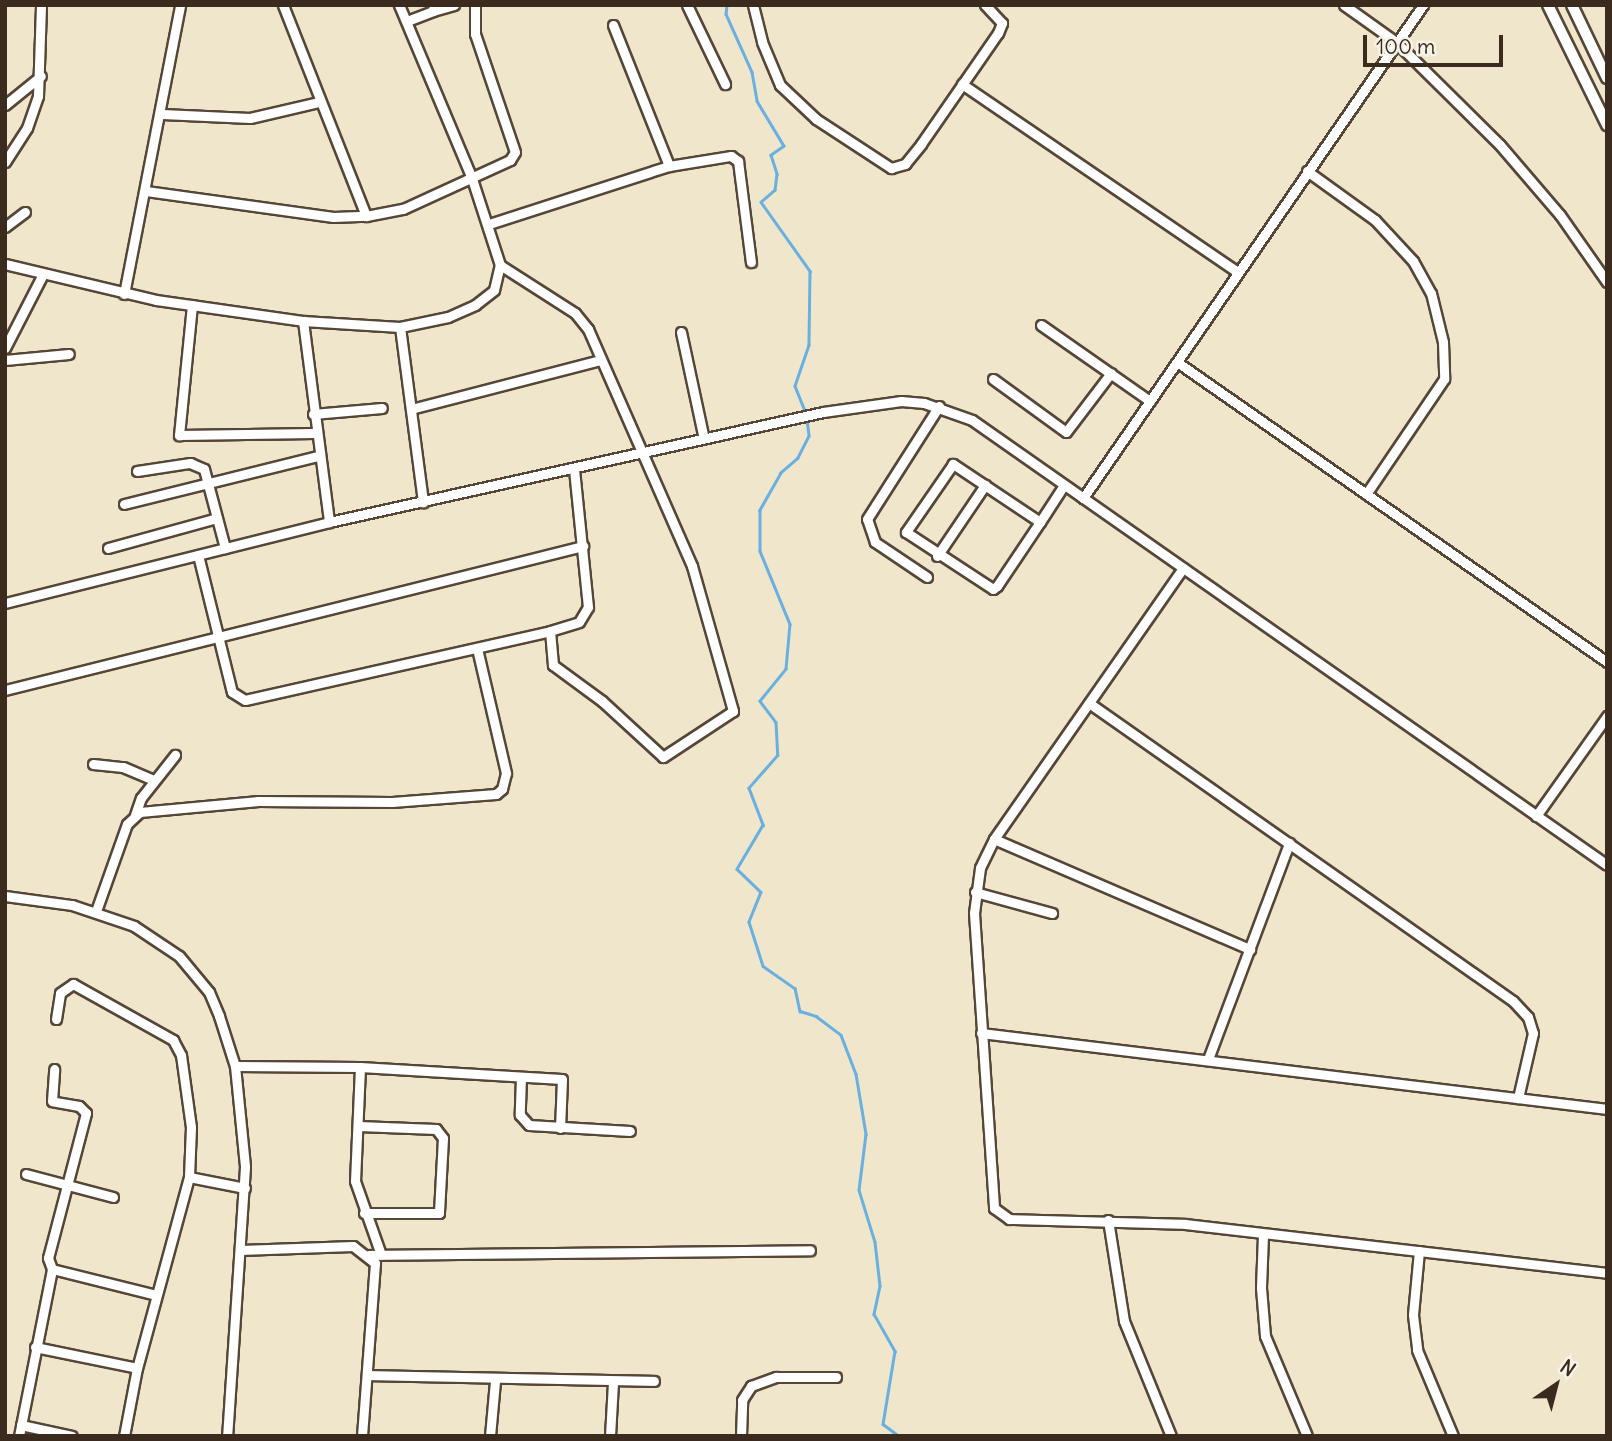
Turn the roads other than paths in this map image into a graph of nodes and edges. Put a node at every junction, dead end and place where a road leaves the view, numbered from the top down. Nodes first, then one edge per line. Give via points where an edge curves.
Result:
1 (41, 5) edge
2 (180, 5) edge
3 (283, 5) edge
4 (399, 5) edge
5 (454, 5) edge
6 (475, 5) edge
7 (687, 5) edge
8 (754, 5) edge
9 (985, 5) edge
10 (1344, 5) edge
11 (1423, 5) edge
12 (1548, 5) edge
13 (1572, 5) edge
14 (434, 8) edge
15 (407, 21) junction
16 (613, 25) dead end
17 (1396, 42) junction
18 (41, 76) junction
19 (1607, 78) edge
20 (725, 84) dead end
21 (962, 84) junction
22 (318, 102) junction
23 (5, 105) edge
24 (163, 114) junction
25 (1607, 125) edge
26 (5, 162) edge
27 (669, 166) junction
28 (1307, 171) junction
29 (471, 176) junction
30 (146, 191) junction
31 (24, 212) dead end
32 (366, 216) junction
33 (489, 224) junction
34 (5, 227) edge
35 (751, 262) dead end
36 (5, 264) edge
37 (500, 265) junction
38 (1238, 272) junction
39 (43, 274) junction
40 (1607, 282) edge
41 (124, 293) junction
42 (192, 305) junction
43 (303, 321) junction
44 (1041, 325) dead end
45 (400, 327) junction
46 (681, 332) dead end
47 (5, 348) edge
48 (69, 355) dead end
49 (5, 360) edge
50 (601, 360) junction
51 (1177, 362) junction
52 (1111, 373) junction
53 (993, 379) dead end
54 (1150, 401) junction
55 (939, 406) junction
56 (382, 408) dead end
57 (411, 409) junction
58 (313, 414) junction
59 (314, 433) junction
60 (704, 439) junction
61 (640, 454) junction
62 (318, 456) junction
63 (574, 469) junction
64 (137, 471) dead end
65 (207, 482) junction
66 (985, 485) junction
67 (1064, 485) junction
68 (1366, 494) junction
69 (1083, 498) junction
70 (423, 502) junction
71 (124, 504) dead end
72 (217, 519) junction
73 (329, 522) junction
74 (1040, 522) junction
75 (583, 546) junction
76 (108, 548) dead end
77 (225, 548) junction
78 (198, 555) junction
79 (937, 556) junction
80 (1183, 568) junction
81 (927, 577) dead end
82 (5, 603) edge
83 (550, 631) junction
84 (217, 635) junction
85 (477, 648) junction
86 (1607, 662) edge
87 (5, 690) edge
88 (1089, 703) junction
89 (1607, 716) edge
90 (175, 755) dead end
91 (93, 764) dead end
92 (153, 780) junction
93 (135, 815) junction
94 (1536, 816) junction
95 (994, 839) junction
96 (1289, 843) junction
97 (1607, 865) edge
98 (975, 892) junction
99 (5, 896) edge
100 (96, 911) junction
101 (1052, 913) dead end
102 (1250, 949) junction
103 (56, 1019) dead end
104 (981, 1033) junction
105 (1208, 1059) junction
106 (235, 1066) junction
107 (360, 1067) junction
108 (54, 1069) dead end
109 (521, 1077) junction
110 (1518, 1098) junction
111 (1607, 1109) edge
112 (358, 1126) junction
113 (560, 1128) junction
114 (630, 1132) dead end
115 (26, 1174) dead end
116 (190, 1177) junction
117 (67, 1186) junction
118 (245, 1188) junction
119 (113, 1197) dead end
120 (364, 1213) junction
121 (1108, 1220) junction
122 (1263, 1235) junction
123 (240, 1250) junction
124 (810, 1250) dead end
125 (1419, 1251) junction
126 (369, 1255) junction
127 (381, 1255) junction
128 (52, 1269) junction
129 (1607, 1273) edge
130 (156, 1295) junction
131 (35, 1347) junction
132 (137, 1368) junction
133 (369, 1375) junction
134 (836, 1377) dead end
135 (495, 1381) junction
136 (654, 1381) dead end
137 (612, 1383) junction
138 (21, 1425) junction
139 (19, 1436) edge
140 (72, 1436) edge
141 (124, 1436) edge
142 (227, 1436) edge
143 (362, 1436) edge
144 (490, 1436) edge
145 (610, 1436) edge
146 (741, 1436) edge
147 (1171, 1436) edge
148 (1307, 1436) edge
149 (1453, 1436) edge

1 - 18 street
2 - 24 street
3 - 22 street
4 - 15 street
5 - 14 street
6 - 29 street via 475,34 515,152 510,160
7 - 20 street
8 - 21 street via 762,42 780,85 816,119 881,165 905,164
9 - 21 street via 1002,23
10 - 17 street
11 - 17 street
12 - 25 main road
13 - 19 main road
14 - 15 street
15 - 29 street
16 - 27 street
17 - 28 street
17 - 40 street via 1500,145 1560,215
18 - 23 street
18 - 26 street via 34,112
21 - 38 street
22 - 24 street via 250,118
22 - 32 street
24 - 30 street
27 - 33 street
27 - 35 street via 718,157 738,161
28 - 38 street
28 - 68 street via 1375,220 1413,261 1432,293 1444,342 1444,379
29 - 32 street via 403,209
29 - 33 street
30 - 32 street via 333,217
30 - 41 street
31 - 34 street
33 - 37 street
36 - 39 street
37 - 45 street via 494,290 475,305 448,317
37 - 50 street via 575,313 588,329
38 - 51 street
39 - 41 street
39 - 47 street
41 - 42 street
42 - 43 street
42 - 59 street via 179,435
43 - 45 street
43 - 58 street
44 - 52 street
45 - 57 street
46 - 60 street
48 - 49 street
50 - 57 street
50 - 61 street
51 - 54 street
51 - 68 street
52 - 53 street via 1066,432
52 - 54 street
54 - 69 street
55 - 60 street via 901,401 822,412
55 - 67 street via 972,420
55 - 81 street via 867,519 875,542
56 - 58 street
57 - 70 street
58 - 59 street
59 - 62 street
60 - 61 street
61 - 63 street
61 - 83 street via 700,586 733,711 663,757 622,718 552,665
62 - 65 street
62 - 73 street
63 - 70 street
63 - 75 street
64 - 65 street via 198,464
65 - 71 street
65 - 72 street
66 - 74 street
66 - 79 street
66 - 79 street via 956,464 949,465 906,532
67 - 69 street
67 - 74 street
68 - 86 street
69 - 80 street
70 - 73 street
72 - 76 street
72 - 77 street
73 - 77 street
74 - 79 street via 993,589
75 - 83 street via 586,615 579,622
75 - 84 street
77 - 78 street
78 - 82 street
78 - 84 street
80 - 88 street
80 - 94 street
83 - 85 street
84 - 85 street via 232,692 245,700
84 - 87 street
85 - 93 street via 506,773 496,794 392,802 258,802
88 - 95 street
88 - 96 street
89 - 94 street
90 - 92 street
91 - 92 street via 123,767
92 - 93 street
93 - 100 street via 127,824
94 - 97 street
95 - 98 street
95 - 102 street
96 - 102 street
96 - 110 street via 1513,1000 1528,1017 1533,1033
98 - 101 street
98 - 104 street
99 - 100 street
100 - 106 street via 159,941 196,974 219,1016
102 - 105 street
103 - 116 street via 60,993 73,984 179,1047 191,1127
104 - 105 street
104 - 121 street via 994,1208 1009,1219
105 - 110 street
106 - 107 street
106 - 118 street
107 - 109 street
107 - 112 street
108 - 117 street via 52,1101 79,1106 86,1113
109 - 113 street via 522,1121
109 - 113 street via 562,1079
110 - 111 street
112 - 120 street via 355,1181
112 - 120 street via 436,1129 443,1138 439,1213
113 - 114 street
115 - 117 street
116 - 118 street
116 - 130 street
117 - 119 street
117 - 128 street via 48,1258
118 - 123 street
120 - 127 street
121 - 122 street
121 - 147 street via 1124,1321
122 - 125 street
122 - 148 street via 1265,1336
123 - 126 street via 353,1246
123 - 142 street
124 - 127 street
125 - 129 street
125 - 149 street via 1413,1315 1417,1350
126 - 127 street
126 - 133 street via 377,1271
128 - 130 street
128 - 131 street
130 - 132 street
131 - 132 street
131 - 138 street
132 - 141 street
133 - 135 street
133 - 143 street
134 - 146 street via 776,1377 751,1386 742,1400
135 - 137 street
135 - 144 street
136 - 137 street
137 - 145 street
138 - 139 street
138 - 140 street

